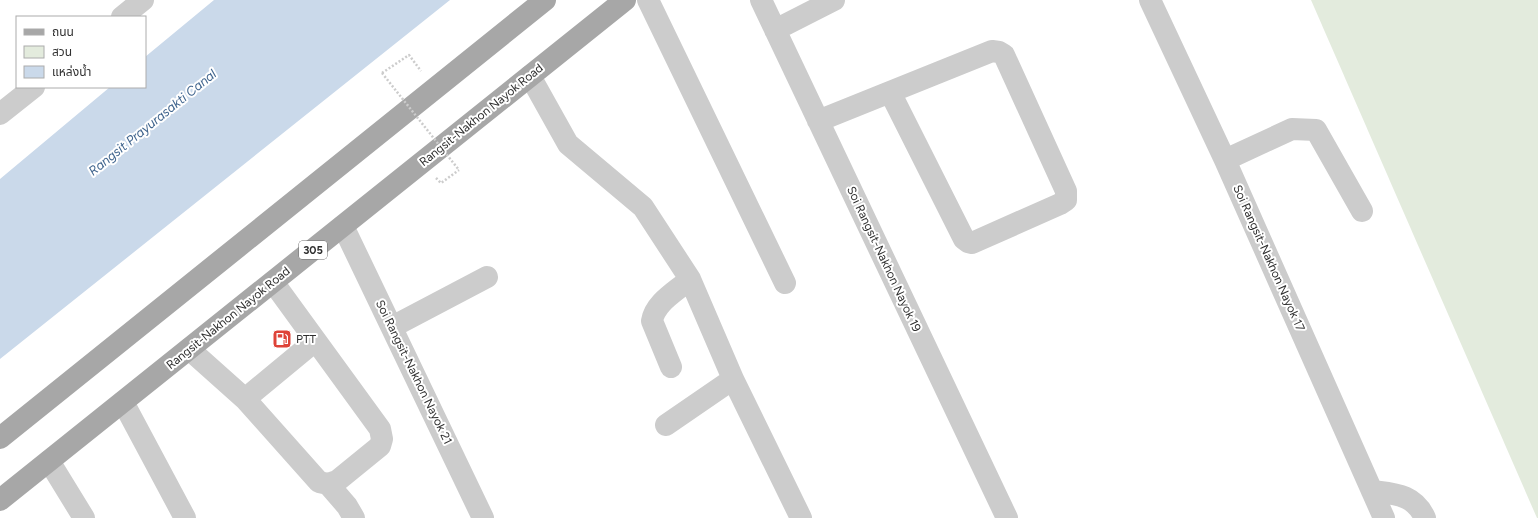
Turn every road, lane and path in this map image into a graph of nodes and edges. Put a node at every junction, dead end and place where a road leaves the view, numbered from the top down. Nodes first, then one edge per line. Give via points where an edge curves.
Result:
1 (143, 0) edge
2 (545, 0) edge
3 (625, 0) edge
4 (648, 0) edge
5 (761, 0) edge
6 (834, 0) edge
7 (1150, 0) edge
8 (123, 16) edge
9 (775, 30) junction
10 (530, 76) junction
11 (33, 88) edge
12 (435, 89) junction
13 (890, 92) junction
14 (0, 114) edge
15 (818, 121) junction
16 (1225, 160) junction
17 (459, 170) dead end
18 (1362, 212) dead end
19 (343, 226) junction
20 (487, 278) dead end
21 (690, 279) junction
22 (273, 282) junction
23 (785, 283) dead end
24 (392, 327) junction
25 (315, 340) junction
26 (189, 348) junction
27 (671, 366) dead end
28 (733, 379) junction
29 (245, 399) junction
30 (123, 402) junction
31 (666, 425) dead end
32 (0, 438) edge
33 (49, 461) junction
34 (328, 484) junction
35 (1372, 491) junction
36 (0, 500) edge
37 (84, 518) edge
38 (185, 518) edge
39 (354, 518) edge
40 (483, 518) edge
41 (801, 518) edge
42 (1007, 518) edge
43 (1384, 518) edge
44 (1425, 518) edge

1 - 8 street
2 - 12 main road
3 - 10 main road, Rangsit-Nakhon Nayok Road / 305
4 - 23 street
5 - 9 street, Soi Rangsit-Nakhon Nayok 19
6 - 9 street
7 - 16 street, Soi Rangsit-Nakhon Nayok 17
9 - 15 street, Soi Rangsit-Nakhon Nayok 19
10 - 19 main road, Rangsit-Nakhon Nayok Road / 305
10 - 21 street via 568,144 643,207
11 - 14 street
12 - 17 path, bridge via 409,55 382,73
12 - 32 main road
13 - 13 street via 964,239 968,242 972,243 1066,200 1066,191 1004,55 992,51
13 - 15 street
15 - 42 street, Soi Rangsit-Nakhon Nayok 19
16 - 18 street via 1292,129 1316,130
16 - 35 street, Soi Rangsit-Nakhon Nayok 17
19 - 22 main road, Rangsit-Nakhon Nayok Road / 305
19 - 24 street, Soi Rangsit-Nakhon Nayok 21
20 - 24 street
21 - 27 street via 658,306 653,314 652,321
21 - 28 street
22 - 25 street
22 - 26 main road, Rangsit-Nakhon Nayok Road / 305
24 - 40 street, Soi Rangsit-Nakhon Nayok 21
25 - 29 street
25 - 34 street via 380,429 382,439 380,446 337,481
26 - 29 street
26 - 30 main road, Rangsit-Nakhon Nayok Road / 305
28 - 31 street
28 - 41 street
29 - 34 street via 319,482
30 - 33 main road, Rangsit-Nakhon Nayok Road / 305
30 - 38 street
33 - 36 main road, Rangsit-Nakhon Nayok Road / 305
33 - 37 street
34 - 39 street
35 - 43 street, Soi Rangsit-Nakhon Nayok 17
35 - 44 street via 1403,495 1413,501

